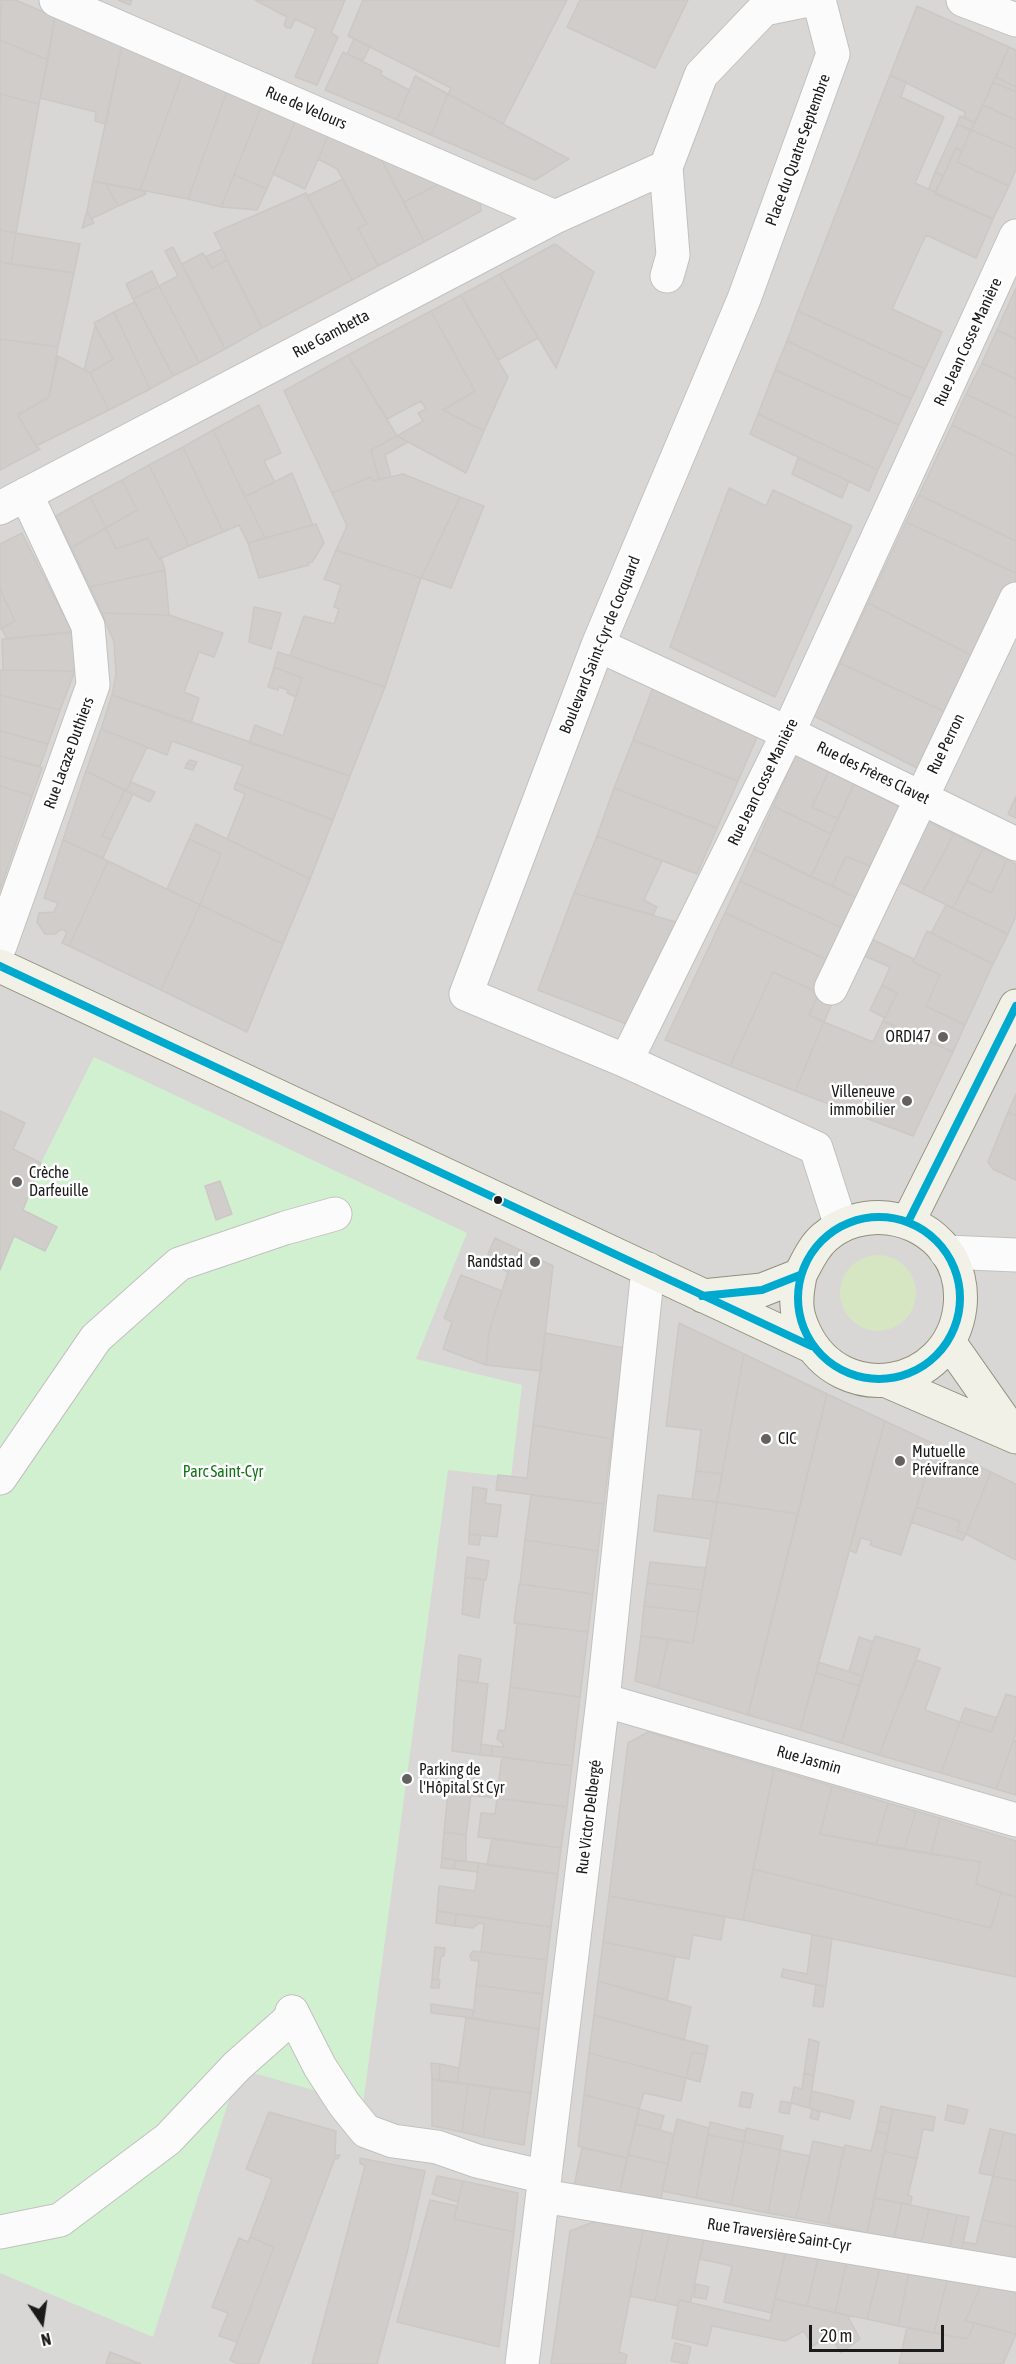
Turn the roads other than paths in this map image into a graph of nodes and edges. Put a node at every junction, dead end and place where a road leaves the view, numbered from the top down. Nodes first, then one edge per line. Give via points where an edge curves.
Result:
1 (56, 0) edge
2 (808, 0) edge
3 (819, 0) edge
4 (963, 0) edge
5 (1016, 20) edge
6 (666, 166) junction
7 (555, 217) junction
8 (1016, 236) edge
9 (667, 276) dead end
10 (744, 299) joint
11 (13, 501) edge
12 (1016, 599) edge
13 (598, 645) junction
14 (788, 733) junction
15 (922, 796) junction
16 (1016, 844) edge
17 (0, 946) edge
18 (0, 966) edge
19 (831, 988) dead end
20 (1016, 1006) edge
21 (626, 1062) junction
22 (335, 1214) dead end
23 (908, 1222) junction
24 (841, 1226) junction
25 (946, 1252) junction
26 (1016, 1255) edge
27 (648, 1269) junction
28 (800, 1275) junction
29 (702, 1296) junction
30 (950, 1342) junction
31 (811, 1346) junction
32 (887, 1381) junction
33 (1015, 1437) edge
34 (0, 1478) edge
35 (603, 1700) junction
36 (1016, 1820) edge
37 (544, 2186) junction
38 (0, 2232) edge
39 (1016, 2275) edge
40 (522, 2364) edge

1 - 7 street, Rue de Velours
2 - 6 street via 764,9 701,75
3 - 10 street, Place du Quatre Septembre via 833,54
4 - 5 street
6 - 7 street, Rue Gambetta
6 - 9 street via 673,255
7 - 11 street, Rue Gambetta
8 - 14 street, Rue Jean Cosse Manière
10 - 13 street, Boulevard Saint-Cyr de Cocquard
11 - 17 street, Rue Lacaze Duthiers via 88,626 93,685
12 - 15 street, Rue Perron
13 - 14 street, Rue des Frères Clavet
13 - 21 street, Boulevard Saint-Cyr de Cocquard via 466,994
14 - 15 street, Rue des Frères Clavet
14 - 21 street, Rue Jean Cosse Manière
15 - 16 street, Rue des Frères Clavet
15 - 19 street, Rue Perron
18 - 27 main road
20 - 23 main road
21 - 24 street via 816,1148
22 - 34 street via 179,1264 96,1338
23 - 24 main road via 886,1217
23 - 25 main road via 930,1234
24 - 28 main road via 811,1253
25 - 26 street
25 - 30 main road via 957,1273 962,1296
27 - 29 main road
27 - 35 street, Rue Victor Delbergé
28 - 29 main road via 762,1290
28 - 31 main road via 796,1299
29 - 31 main road
30 - 32 main road via 934,1361 912,1375
30 - 33 main road
31 - 32 main road via 844,1373 865,1380
32 - 33 main road
35 - 36 street, Rue Jasmin
35 - 37 street, Rue Victor Delbergé
37 - 38 street, Rue Traversière Saint-Cyr via 437,2146 393,2141 366,2131 320,2067 292,2012 291,2019 237,2066 168,2139 60,2220
37 - 39 street, Rue Traversière Saint-Cyr
37 - 40 street, Rue Victor Delbergé

